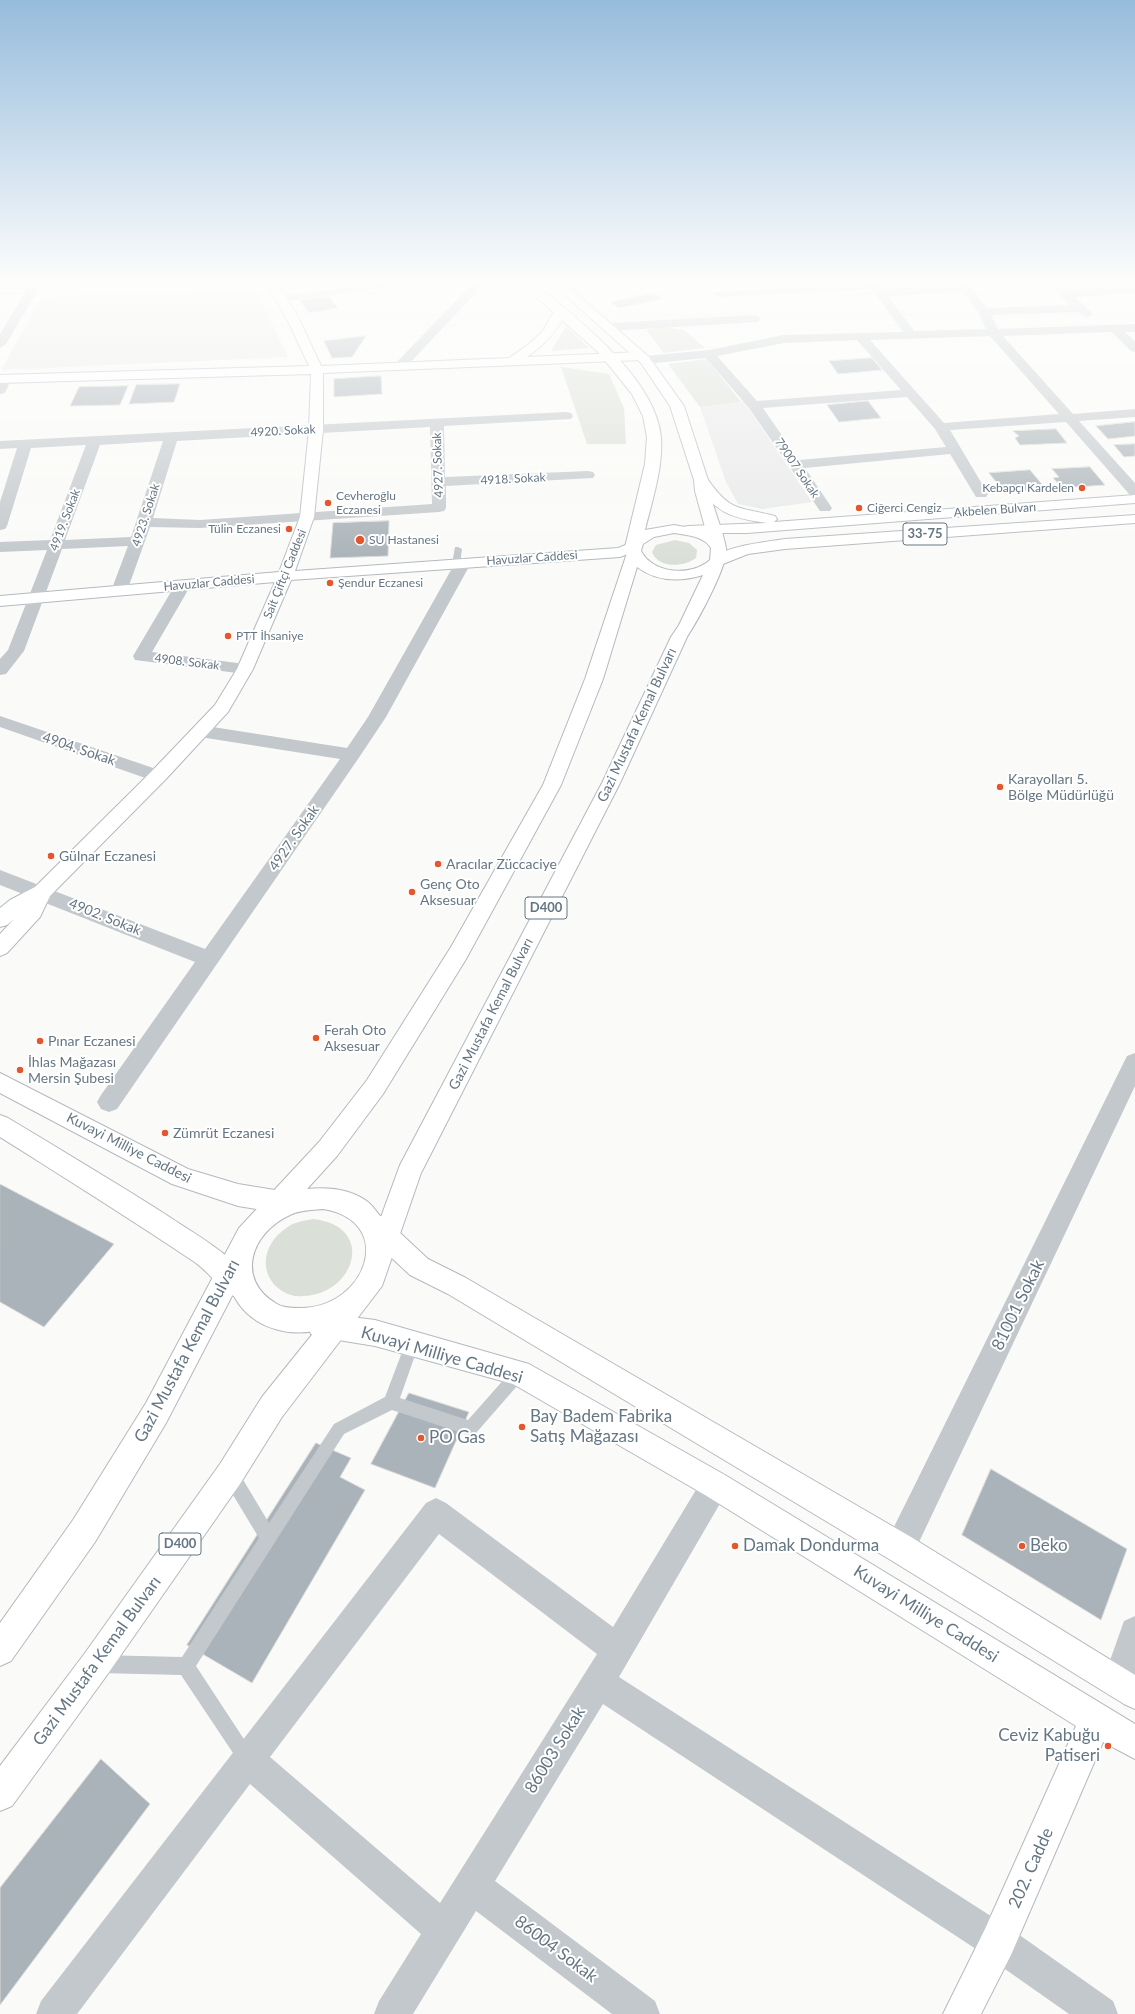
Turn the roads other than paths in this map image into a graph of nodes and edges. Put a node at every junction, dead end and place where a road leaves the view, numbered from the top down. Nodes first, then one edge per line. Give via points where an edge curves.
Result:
1 (220, 374) edge
2 (317, 374) edge
3 (654, 374) edge
4 (727, 374) edge
5 (894, 374) edge
6 (1030, 374) edge
7 (625, 375) edge
8 (2, 383) edge
9 (911, 393) junction
10 (754, 405) junction
11 (1135, 413) edge
12 (566, 416) dead end
13 (1070, 419) junction
14 (437, 422) junction
15 (942, 427) junction
16 (316, 430) junction
17 (171, 437) junction
18 (96, 442) junction
19 (25, 444) junction
20 (0, 445) edge
21 (954, 450) junction
22 (795, 465) junction
23 (588, 475) dead end
24 (701, 480) junction
25 (439, 482) junction
26 (1135, 492) edge
27 (981, 494) dead end
28 (1135, 499) edge
29 (825, 508) dead end
30 (307, 517) junction
31 (1135, 519) edge
32 (144, 522) junction
33 (817, 524) junction
34 (0, 526) edge
35 (688, 530) junction
36 (713, 530) junction
37 (138, 541) junction
38 (56, 545) junction
39 (0, 547) edge
40 (633, 551) junction
41 (718, 554) junction
42 (459, 559) junction
43 (285, 576) junction
44 (183, 585) junction
45 (119, 591) junction
46 (35, 598) junction
47 (0, 601) edge
48 (245, 669) junction
49 (0, 670) edge
50 (0, 721) edge
51 (200, 731) junction
52 (352, 755) junction
53 (158, 776) junction
54 (0, 877) edge
55 (42, 892) junction
56 (0, 920) edge
57 (0, 948) edge
58 (209, 959) junction
59 (1135, 1062) edge
60 (0, 1082) edge
61 (109, 1102) dead end
62 (0, 1125) edge
63 (277, 1207) junction
64 (378, 1237) junction
65 (238, 1273) junction
66 (361, 1295) junction
67 (297, 1322) junction
68 (335, 1328) junction
69 (412, 1344) junction
70 (519, 1373) junction
71 (392, 1402) junction
72 (230, 1474) junction
73 (715, 1485) junction
74 (269, 1539) junction
75 (900, 1548) junction
76 (1135, 1632) edge
77 (0, 1650) edge
78 (617, 1650) junction
79 (96, 1664) junction
80 (186, 1666) junction
81 (598, 1682) junction
82 (1126, 1688) edge
83 (1096, 1719) junction
84 (1135, 1743) edge
85 (248, 1760) junction
86 (0, 1794) edge
87 (471, 1885) junction
88 (444, 1930) junction
89 (998, 1942) junction
90 (54, 2014) edge
91 (392, 2014) edge
92 (642, 2014) edge
93 (961, 2014) edge
94 (1100, 2014) edge

1 - 8 main road
2 - 16 main road, Sait Çiftçi Caddesi
3 - 24 main road via 677,406
4 - 10 street, 79007 Sokak
5 - 9 street
6 - 13 street
7 - 40 main road via 647,406 654,436 649,481
9 - 10 street
9 - 15 street
10 - 22 street, 79007 Sokak
11 - 13 street
12 - 14 street, 4920. Sokak
13 - 15 street
13 - 26 street
14 - 16 street, 4920. Sokak
14 - 25 street, 4927. Sokak
15 - 21 street
16 - 17 street, 4920. Sokak
16 - 30 main road, Sait Çiftçi Caddesi
17 - 18 street, 4920. Sokak
17 - 32 street, 4923. Sokak
18 - 19 street, 4920. Sokak
18 - 38 street, 4919. Sokak
19 - 20 street, 4920. Sokak
19 - 34 street
21 - 22 street
21 - 27 street
22 - 29 street, 79007 Sokak
23 - 25 street, 4918. Sokak
24 - 33 main road via 712,497 724,508 746,516
24 - 36 main road
25 - 30 street, 4927. Sokak via 439,508
28 - 33 main road, Akbelen Bulvarı / 33-75
30 - 32 street via 200,524
30 - 43 main road, Sait Çiftçi Caddesi
31 - 41 main road, Akbelen Bulvarı / 33-75 via 786,544
32 - 37 street, 4923. Sokak
33 - 36 main road, Akbelen Bulvarı / 33-75
35 - 36 main road, Akbelen Bulvarı / 33-75
35 - 40 main road, Akbelen Bulvarı via 660,530 647,534 638,540
35 - 41 main road via 712,540
36 - 41 main road
37 - 38 street
37 - 45 street, 4923. Sokak
38 - 39 street
38 - 46 street, 4919. Sokak
40 - 41 main road, Akbelen Bulvarı via 637,562 646,569 672,576 711,568
40 - 42 main road, Havuzlar Caddesi
40 - 63 main road via 594,679 552,785 459,953 375,1086 328,1149
41 - 64 main road, Gazi Mustafa Kemal Bulvarı / D400 via 611,783 409,1172
42 - 43 main road, Havuzlar Caddesi
42 - 52 street, 4927. Sokak via 377,717
43 - 44 main road, Havuzlar Caddesi
43 - 48 main road, Sait Çiftçi Caddesi
44 - 45 main road, Havuzlar Caddesi
44 - 48 street, 4908. Sokak via 141,656
45 - 46 main road, Havuzlar Caddesi
46 - 47 main road, Havuzlar Caddesi
46 - 49 street, 4919. Sokak via 16,651
48 - 51 main road, Sait Çiftçi Caddesi via 222,708
50 - 53 street, 4904. Sokak
51 - 52 street
51 - 53 main road, Sait Çiftçi Caddesi
52 - 58 street, 4927. Sokak
53 - 55 main road, Sait Çiftçi Caddesi
54 - 55 street, 4902. Sokak
55 - 56 main road, Sait Çiftçi Caddesi via 17,905
55 - 57 main road, Sait Çiftçi Caddesi via 33,912
55 - 58 street, 4902. Sokak
58 - 61 street, 4927. Sokak
59 - 75 street, 81001 Sokak
60 - 63 main road, Kuvayi Milliye Caddesi via 181,1177
62 - 65 main road
63 - 64 main road via 309,1198 332,1198 352,1205
63 - 65 main road via 251,1232
64 - 66 main road via 373,1277
64 - 75 main road via 419,1267 457,1286
65 - 67 main road via 256,1307 274,1318
65 - 77 main road, Gazi Mustafa Kemal Bulvarı via 84,1531
66 - 67 main road via 337,1312 320,1319
66 - 68 main road, Gazi Mustafa Kemal Bulvarı / D400
67 - 68 main road, Kuvayi Milliye Caddesi
68 - 69 main road, Kuvayi Milliye Caddesi via 375,1333
68 - 72 main road, Gazi Mustafa Kemal Bulvarı / D400 via 272,1407
69 - 70 main road, Kuvayi Milliye Caddesi
69 - 71 lane
70 - 71 lane via 471,1428
70 - 73 main road, Kuvayi Milliye Caddesi
71 - 74 lane via 339,1429
72 - 74 lane
72 - 79 main road, Gazi Mustafa Kemal Bulvarı / D400
73 - 78 street, 86003 Sokak
73 - 83 main road, Kuvayi Milliye Caddesi
74 - 80 lane
75 - 82 main road
76 - 82 street
78 - 81 street, 86003 Sokak
78 - 85 street via 436,1513
79 - 80 lane
79 - 86 main road, Gazi Mustafa Kemal Bulvarı / D400
80 - 85 lane
81 - 87 street, 86003 Sokak
81 - 89 street
83 - 84 main road, Kuvayi Milliye Caddesi
83 - 89 main road, 202. Cadde
85 - 88 street
85 - 90 street
87 - 88 street, 86003 Sokak
87 - 92 street, 86004 Sokak
88 - 91 street, 86003 Sokak
89 - 93 main road, 202. Cadde
89 - 94 street

